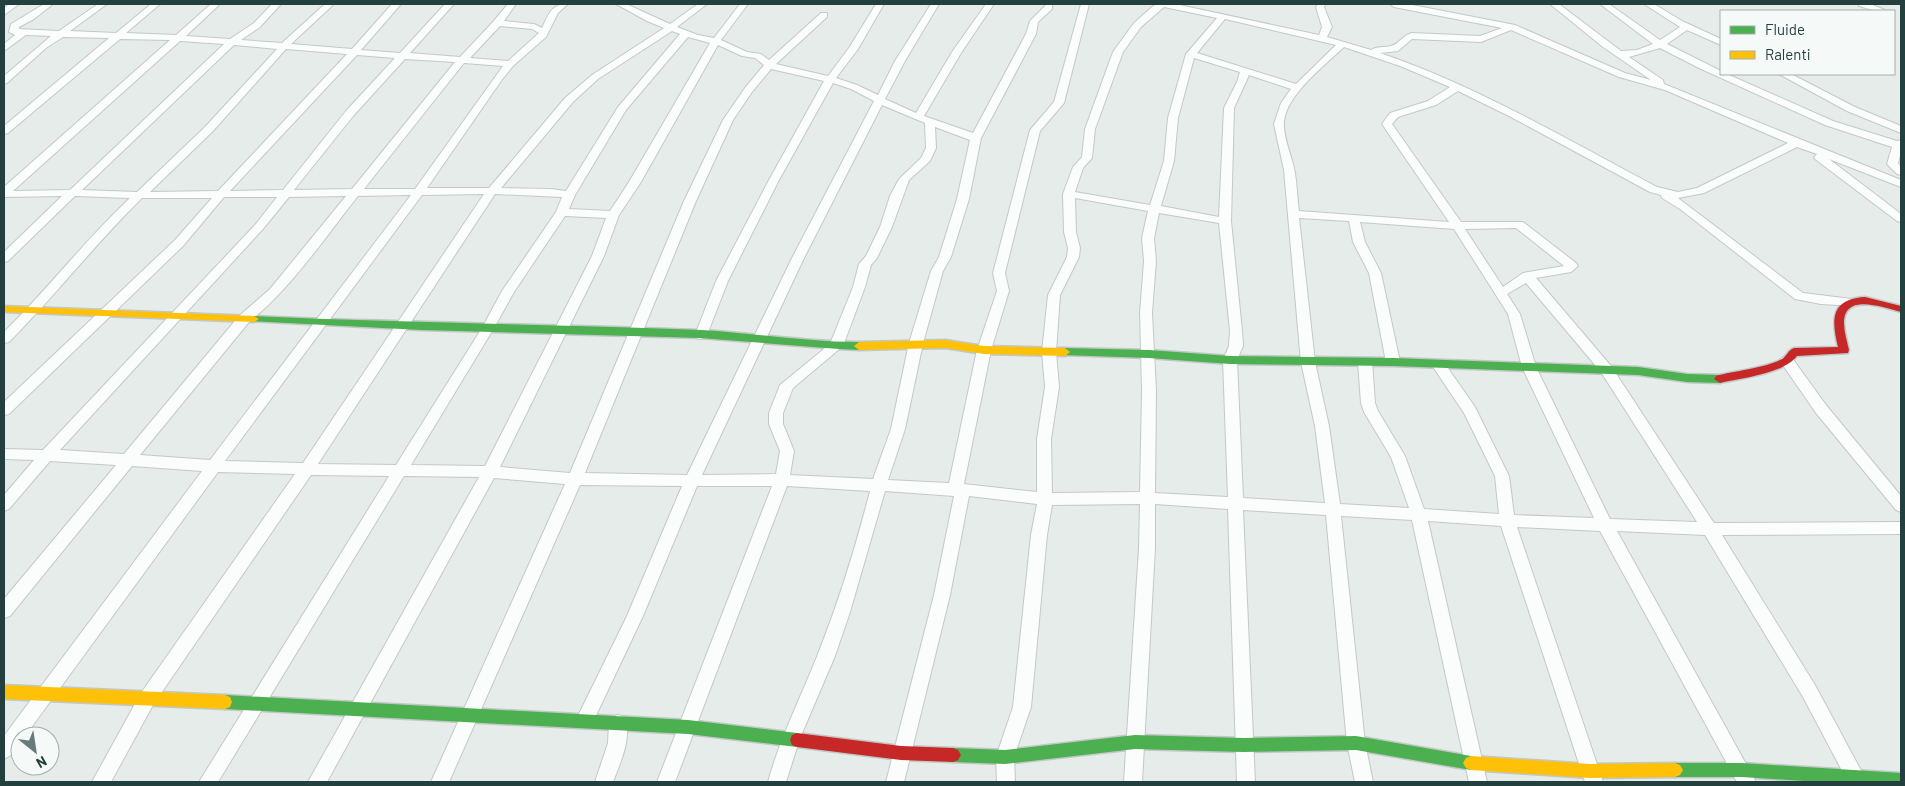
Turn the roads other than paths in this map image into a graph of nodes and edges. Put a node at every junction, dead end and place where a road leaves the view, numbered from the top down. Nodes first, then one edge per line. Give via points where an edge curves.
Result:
1 (16, 4) edge
2 (49, 4) edge
3 (103, 4) edge
4 (156, 4) edge
5 (216, 4) edge
6 (277, 4) edge
7 (330, 4) edge
8 (397, 4) edge
9 (450, 4) edge
10 (512, 4) edge
11 (564, 4) edge
12 (620, 4) edge
13 (647, 4) edge
14 (703, 4) edge
15 (744, 4) edge
16 (880, 4) edge
17 (934, 4) edge
18 (990, 4) edge
19 (1085, 4) edge
20 (1162, 4) edge
21 (1322, 4) edge
22 (1394, 4) edge
23 (1554, 4) edge
24 (1604, 4) edge
25 (1648, 4) edge
26 (1862, 4) edge
27 (1049, 7) dead end
28 (1438, 7) edge
29 (1881, 10) dead end
30 (4, 12) edge
31 (635, 12) junction
32 (824, 15) dead end
33 (1223, 16) junction
34 (498, 23) junction
35 (1686, 26) junction
36 (671, 27) junction
37 (1512, 27) junction
38 (544, 32) junction
39 (687, 32) junction
40 (23, 33) junction
41 (63, 33) junction
42 (120, 35) junction
43 (1322, 37) junction
44 (178, 38) junction
45 (716, 41) junction
46 (232, 42) junction
47 (1720, 42) edge
48 (1342, 44) junction
49 (1662, 45) junction
50 (284, 46) junction
51 (4, 48) edge
52 (1365, 50) junction
53 (355, 51) junction
54 (1191, 54) junction
55 (1619, 54) junction
56 (402, 55) junction
57 (463, 60) junction
58 (510, 64) junction
59 (769, 65) junction
60 (1245, 70) junction
61 (1720, 74) edge
62 (1722, 75) edge
63 (1786, 75) edge
64 (830, 79) junction
65 (4, 81) edge
66 (1457, 87) junction
67 (1298, 88) junction
68 (1668, 88) junction
69 (879, 100) junction
70 (924, 120) junction
71 (1898, 129) edge
72 (4, 131) edge
73 (976, 138) junction
74 (1800, 144) junction
75 (1900, 144) edge
76 (1901, 172) edge
77 (1901, 184) edge
78 (1654, 190) junction
79 (287, 192) junction
80 (419, 192) junction
81 (492, 192) junction
82 (72, 193) junction
83 (355, 193) junction
84 (4, 194) edge
85 (221, 194) junction
86 (1069, 194) junction
87 (140, 195) junction
88 (569, 195) junction
89 (1156, 208) junction
90 (562, 212) junction
91 (1295, 214) junction
92 (613, 215) junction
93 (1354, 219) junction
94 (1901, 220) edge
95 (1226, 221) junction
96 (1457, 226) junction
97 (4, 258) edge
98 (1527, 276) junction
99 (1501, 292) junction
100 (1852, 302) junction
101 (4, 308) edge
102 (35, 309) junction
103 (1901, 309) edge
104 (108, 313) junction
105 (178, 315) junction
106 (244, 319) junction
107 (321, 324) junction
108 (402, 327) junction
109 (488, 328) junction
110 (563, 330) junction
111 (636, 332) junction
112 (701, 335) junction
113 (760, 338) junction
114 (4, 340) edge
115 (916, 344) junction
116 (836, 346) junction
117 (984, 350) junction
118 (1049, 352) junction
119 (1149, 354) junction
120 (1230, 360) junction
121 (1787, 361) junction
122 (1308, 362) junction
123 (1365, 362) junction
124 (1393, 362) junction
125 (1438, 364) junction
126 (1529, 367) junction
127 (1606, 369) junction
128 (4, 410) edge
129 (4, 454) edge
130 (47, 455) junction
131 (127, 460) junction
132 (214, 466) junction
133 (305, 468) junction
134 (398, 471) junction
135 (490, 472) junction
136 (575, 478) junction
137 (692, 480) junction
138 (782, 480) junction
139 (879, 485) junction
140 (959, 490) junction
141 (1147, 498) junction
142 (1046, 499) junction
143 (1234, 504) junction
144 (4, 505) edge
145 (1901, 506) edge
146 (1332, 510) junction
147 (1419, 516) junction
148 (1507, 521) junction
149 (1605, 525) junction
150 (1901, 528) edge
151 (1710, 529) junction
152 (4, 611) edge
153 (4, 692) edge
154 (46, 694) junction
155 (147, 699) junction
156 (256, 705) junction
157 (357, 708) junction
158 (468, 714) junction
159 (585, 720) junction
160 (618, 723) junction
161 (688, 727) junction
162 (790, 738) junction
163 (1134, 742) junction
164 (1356, 743) junction
165 (1244, 745) junction
166 (4, 750) edge
167 (901, 753) junction
168 (1005, 757) junction
169 (1474, 764) junction
170 (1592, 776) edge
171 (1744, 776) edge
172 (1850, 778) edge
173 (1901, 780) edge
174 (101, 782) edge
175 (208, 782) edge
176 (318, 782) edge
177 (440, 782) edge
178 (604, 782) edge
179 (666, 782) edge
180 (778, 782) edge
181 (894, 782) edge
182 (1006, 782) edge
183 (1133, 782) edge
184 (1246, 782) edge
185 (1364, 782) edge
186 (1478, 782) edge

1 - 30 street
2 - 40 street via 14,26 14,32
3 - 41 street
4 - 42 street
5 - 44 street
6 - 46 street via 257,25
7 - 50 street
8 - 53 street
9 - 56 street
10 - 34 street
11 - 38 street via 554,12
12 - 31 street
13 - 31 street
14 - 36 street
15 - 45 street
16 - 64 street
17 - 69 street
18 - 70 street via 957,52
19 - 117 street via 1059,103 1035,130 999,274 1004,291
20 - 33 street
20 - 86 street via 1150,12 1118,52 1090,128 1087,158 1078,167
21 - 43 street via 1320,7 1327,27
22 - 28 street
23 - 55 street
24 - 49 street
25 - 35 street
26 - 29 street
27 - 73 street via 1034,21 1031,34
28 - 37 street
31 - 36 street
32 - 59 street
33 - 43 street
33 - 54 street
34 - 38 street
34 - 57 street
35 - 47 street
35 - 49 street
36 - 39 street
36 - 81 street via 595,77 569,100
37 - 52 street via 1481,39 1412,36 1395,49
37 - 68 street via 1622,75
38 - 58 street
39 - 45 street
39 - 88 street via 622,109
40 - 41 street
40 - 51 street
41 - 42 street
41 - 65 street via 43,46
42 - 44 street
42 - 72 street
43 - 48 street
44 - 46 street
44 - 84 street
45 - 59 street via 758,56
45 - 92 street
46 - 50 street
46 - 82 street
48 - 52 street
48 - 67 street
49 - 55 street via 1632,55
49 - 61 street
50 - 53 street
50 - 87 street via 208,129
52 - 66 street
53 - 56 street
53 - 85 street
54 - 60 street
54 - 89 street via 1173,118 1169,161
55 - 68 street
56 - 57 street
56 - 79 street via 350,113
57 - 58 street
57 - 83 street
58 - 80 street
59 - 64 street
59 - 111 street via 728,120 667,253
60 - 67 street
60 - 95 street via 1244,81 1230,99
62 - 75 street via 1829,123
63 - 71 street
64 - 69 street
64 - 112 street via 726,273
66 - 78 street
66 - 96 street via 1432,103 1394,115 1387,124
67 - 91 street via 1279,118
68 - 74 street
69 - 70 street
69 - 113 street
70 - 73 street
70 - 116 street via 931,148 926,159 904,179 886,228 865,264
73 - 115 street via 962,199
74 - 77 street
74 - 78 street via 1700,191 1678,195
74 - 94 street
75 - 76 street via 1892,164
78 - 100 street via 1684,207 1800,296
79 - 83 street
79 - 85 street
79 - 105 street
80 - 81 street
80 - 83 street
80 - 107 street
81 - 88 street
81 - 108 street
82 - 84 street
82 - 87 street
82 - 97 street
83 - 106 street via 259,308
85 - 87 street
85 - 104 street via 179,243
86 - 89 street
86 - 118 street via 1073,257 1054,295
87 - 102 street via 69,268
88 - 90 street
89 - 95 street
89 - 119 street via 1148,238 1150,261 1146,312
90 - 92 street
90 - 109 street via 508,291
91 - 93 street
91 - 122 street
92 - 110 street via 598,256
93 - 96 street
93 - 124 street via 1359,242 1375,273
95 - 120 street via 1236,331 1236,346
96 - 98 street via 1519,224 1572,266
96 - 99 street
98 - 99 street
98 - 127 street
99 - 126 street via 1514,314
100 - 103 street via 1873,301
100 - 121 street via 1844,307 1839,317 1844,350 1794,352
101 - 102 street
102 - 104 street
102 - 114 street
104 - 105 street
104 - 128 street
105 - 106 street
105 - 130 street
106 - 107 street
106 - 131 street
107 - 108 street
107 - 132 street
108 - 109 street
108 - 133 street via 346,413
109 - 110 street
109 - 134 street
110 - 111 street
110 - 135 street
111 - 112 street
111 - 136 street
112 - 113 street
113 - 116 street
113 - 137 street
115 - 116 street
115 - 117 street via 945,344
115 - 139 street via 898,429
116 - 138 street via 787,385 776,413 776,424 788,451
117 - 118 street
117 - 140 street
118 - 119 street
118 - 142 street via 1052,387 1044,439
119 - 120 street
119 - 141 street
120 - 122 street
120 - 143 street
121 - 127 street via 1720,379
121 - 145 street via 1821,409
122 - 123 street
122 - 146 street via 1322,426
123 - 124 street
123 - 147 street via 1371,412 1398,456
124 - 125 street
125 - 126 street
125 - 148 street via 1470,411 1502,476
126 - 127 street
126 - 149 street
127 - 151 street
129 - 130 street
130 - 131 street
130 - 144 street
131 - 132 street
131 - 152 street
132 - 133 street
132 - 154 street
133 - 134 street
133 - 155 street
134 - 135 street
134 - 156 street
135 - 136 street
135 - 157 street
136 - 137 street
136 - 158 street
137 - 138 street
137 - 159 street via 635,616
138 - 139 street
138 - 161 street
139 - 140 street
139 - 162 street via 842,612
140 - 142 street
140 - 167 street via 942,595
141 - 142 street
141 - 143 street
141 - 163 street via 1147,548
142 - 168 street via 1039,535 1022,707
143 - 146 street
143 - 165 street
146 - 147 street
146 - 164 street
147 - 148 street
147 - 169 street
148 - 149 street
148 - 170 street
149 - 151 street
149 - 171 street
150 - 151 street
151 - 172 street via 1809,691
153 - 154 street
154 - 155 street
154 - 166 street
155 - 156 street
155 - 174 street
156 - 157 street
156 - 175 street
157 - 158 street
157 - 176 street
158 - 159 street
158 - 177 street
159 - 160 street
160 - 161 street
160 - 178 street via 617,743
161 - 162 street
161 - 179 street
162 - 167 street
162 - 180 street
163 - 165 street
163 - 168 street
163 - 183 street
164 - 165 street
164 - 169 street
164 - 185 street
165 - 184 street
167 - 168 street
167 - 181 street
168 - 182 street
169 - 170 street
169 - 186 street
170 - 171 street
171 - 172 street
172 - 173 street

